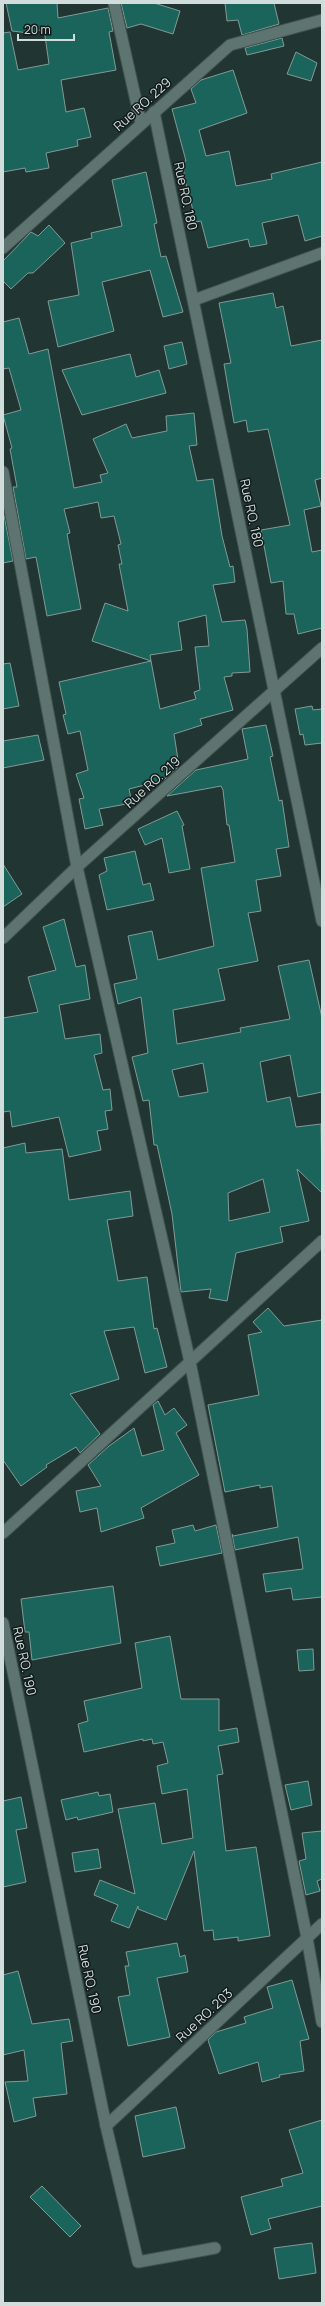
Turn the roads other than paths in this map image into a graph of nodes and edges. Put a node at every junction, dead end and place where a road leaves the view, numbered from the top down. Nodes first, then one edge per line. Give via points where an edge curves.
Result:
1 (114, 3) edge
2 (322, 20) edge
3 (154, 112) junction
4 (141, 123) junction
5 (3, 248) edge
6 (322, 253) edge
7 (194, 300) junction
8 (3, 472) edge
9 (322, 648) edge
10 (274, 692) junction
11 (77, 867) junction
12 (322, 921) edge
13 (3, 938) edge
14 (322, 1241) edge
15 (190, 1362) junction
16 (3, 1533) edge
17 (3, 1623) edge
18 (322, 1924) edge
19 (307, 1938) junction
20 (322, 2022) edge
21 (106, 2126) junction
22 (215, 2248) dead end

1 - 4 street
2 - 3 street, Rue RO. 229 via 230,45
3 - 4 street, Rue RO. 229
3 - 7 street, Rue RO. 180
4 - 5 street, Rue RO. 229
6 - 7 street
7 - 10 street, Rue RO. 180
8 - 11 street
9 - 10 street, Rue RO. 219
10 - 11 street, Rue RO. 219
10 - 12 street, Rue RO. 180
11 - 13 street, Rue RO. 219
11 - 15 street
14 - 15 street
15 - 16 street
15 - 19 street
17 - 21 street, Rue RO. 190
18 - 19 street, Rue RO. 203
19 - 20 street
19 - 21 street, Rue RO. 203
21 - 22 street, Rue RO. 190 via 138,2262

